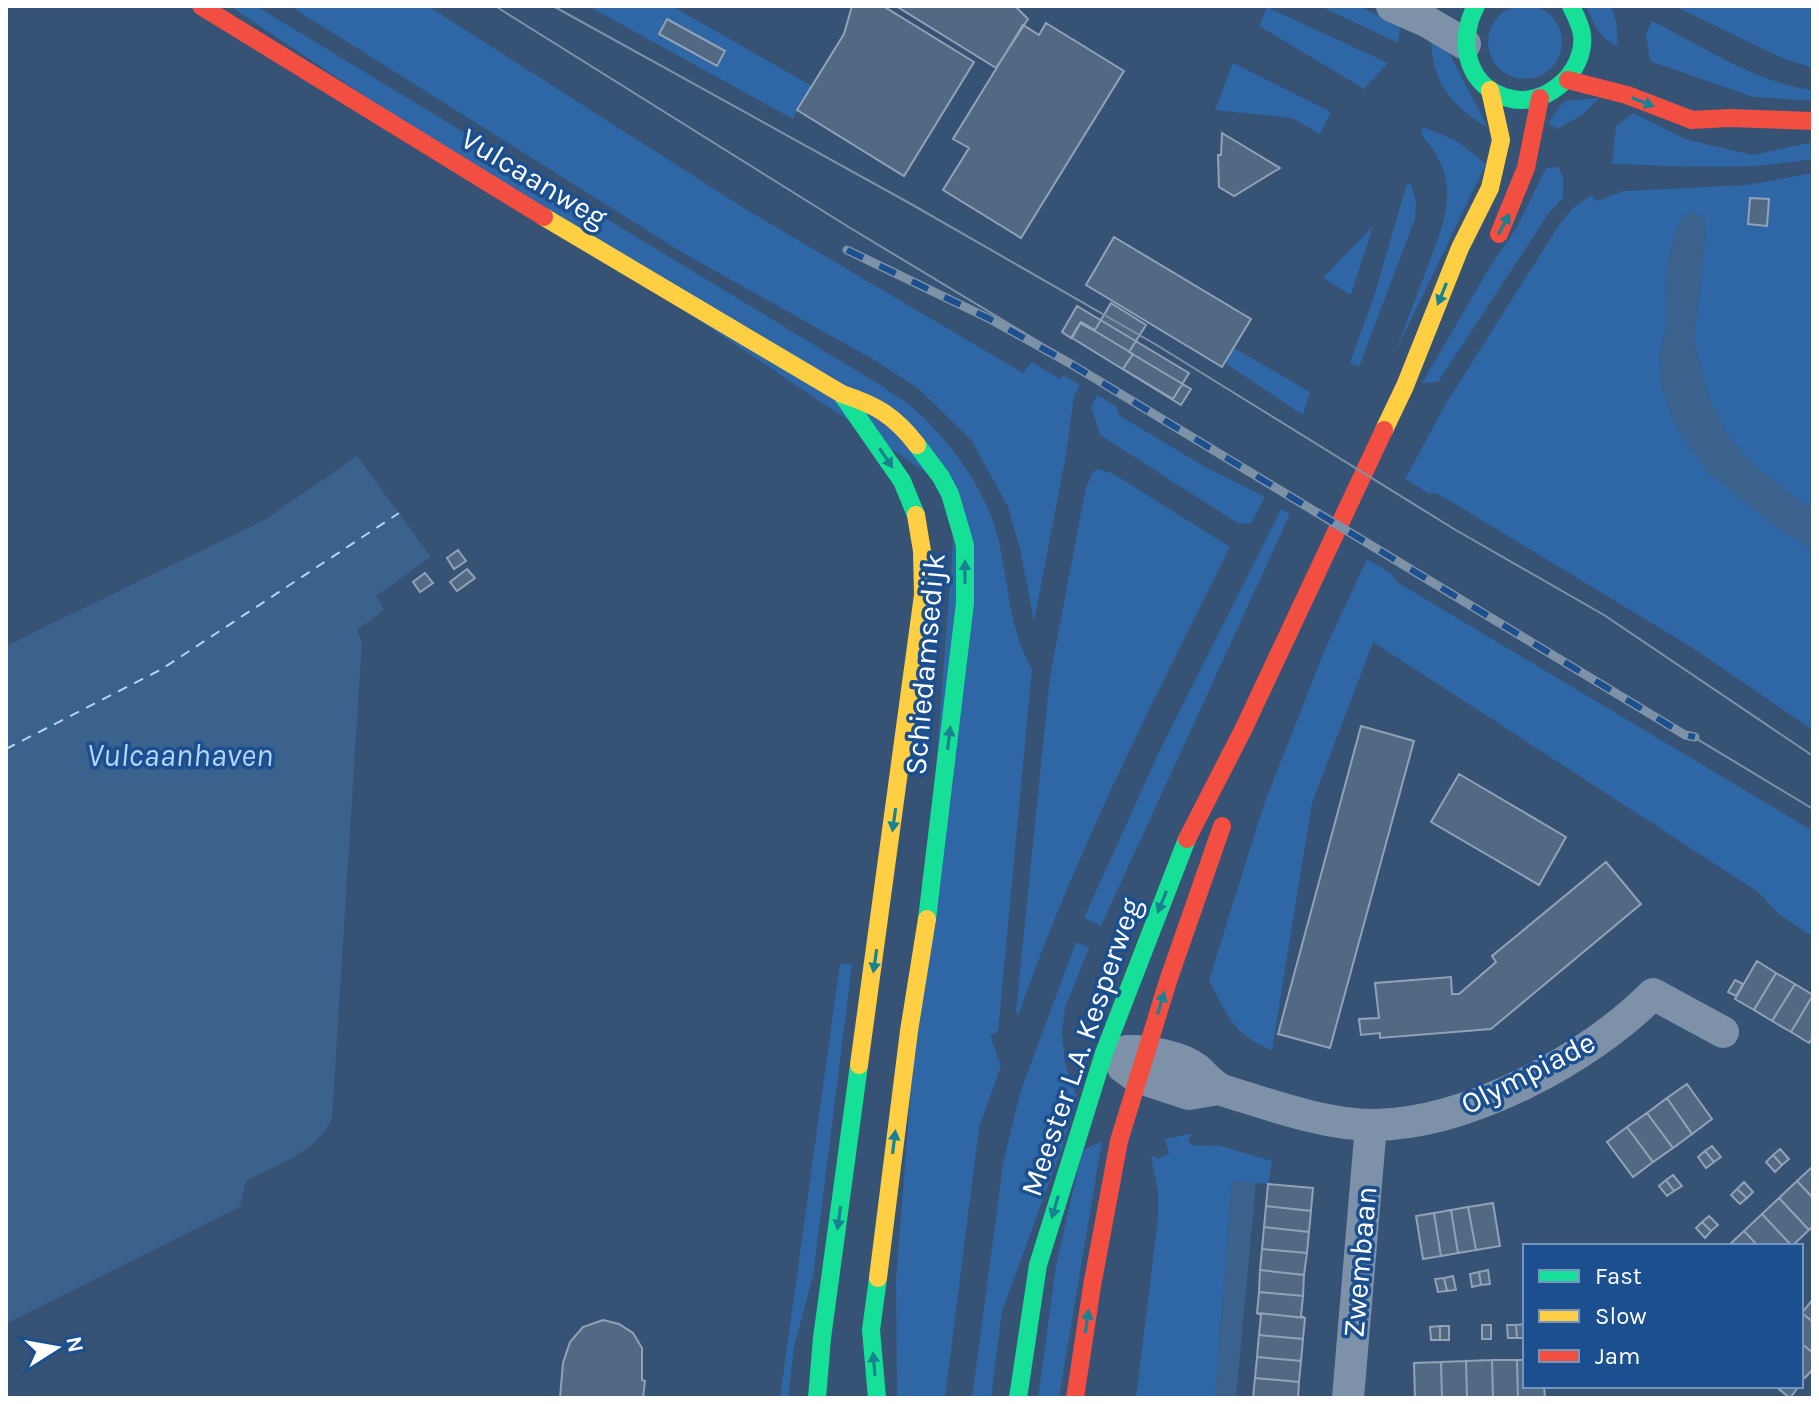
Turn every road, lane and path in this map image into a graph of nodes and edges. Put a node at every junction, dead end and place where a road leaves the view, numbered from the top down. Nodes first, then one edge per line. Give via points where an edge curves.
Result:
1 (201, 6) edge
2 (1392, 6) edge
3 (1476, 6) edge
4 (1571, 6) edge
5 (1465, 44) junction
6 (1568, 80) junction
7 (1490, 90) junction
8 (1540, 98) junction
9 (1714, 101) dead end
10 (1729, 118) junction
11 (1813, 121) edge
12 (1491, 249) dead end
13 (1460, 299) dead end
14 (1405, 386) junction
15 (842, 394) junction
16 (1243, 730) junction
17 (1723, 1032) dead end
18 (1104, 1053) junction
19 (1142, 1064) junction
20 (1371, 1125) junction
21 (817, 1398) edge
22 (877, 1398) edge
23 (1018, 1398) edge
24 (1075, 1398) edge
25 (1348, 1398) edge

1 - 15 main road, Vulcaanweg
2 - 5 street
3 - 5 main road
4 - 6 main road via 1589,45
5 - 7 main road, Meester L.A. Kesperweg via 1472,70
6 - 8 main road
6 -> 10 main road via 1692,120
7 - 8 main road via 1514,99
7 -> 14 main road, Meester L.A. Kesperweg via 1501,140 1490,188
12 -> 8 main road via 1518,198 1535,142
9 - 10 main road
10 - 11 main road
13 - 14 main road, Meester L.A. Kesperweg
14 - 16 main road, Meester L.A. Kesperweg
15 -> 21 main road, Schiedamsedijk via 914,505 923,551 923,595
22 -> 15 main road, Schiedamsedijk via 871,1330 930,899 965,603 965,545 950,494 901,424 870,403
16 -> 18 main road, Meester L.A. Kesperweg via 1191,830
19 -> 16 main road, Meester L.A. Kesperweg via 1219,839
17 - 20 street, Olympiade via 1653,994 1629,1019 1487,1100 1424,1120
18 - 19 street, Olympiade
18 -> 23 main road, Meester L.A. Kesperweg via 1038,1265
19 - 20 street, Olympiade via 1189,1094 1219,1089 1297,1114
24 -> 19 main road, Meester L.A. Kesperweg via 1119,1141
20 - 25 street, Zwembaan

